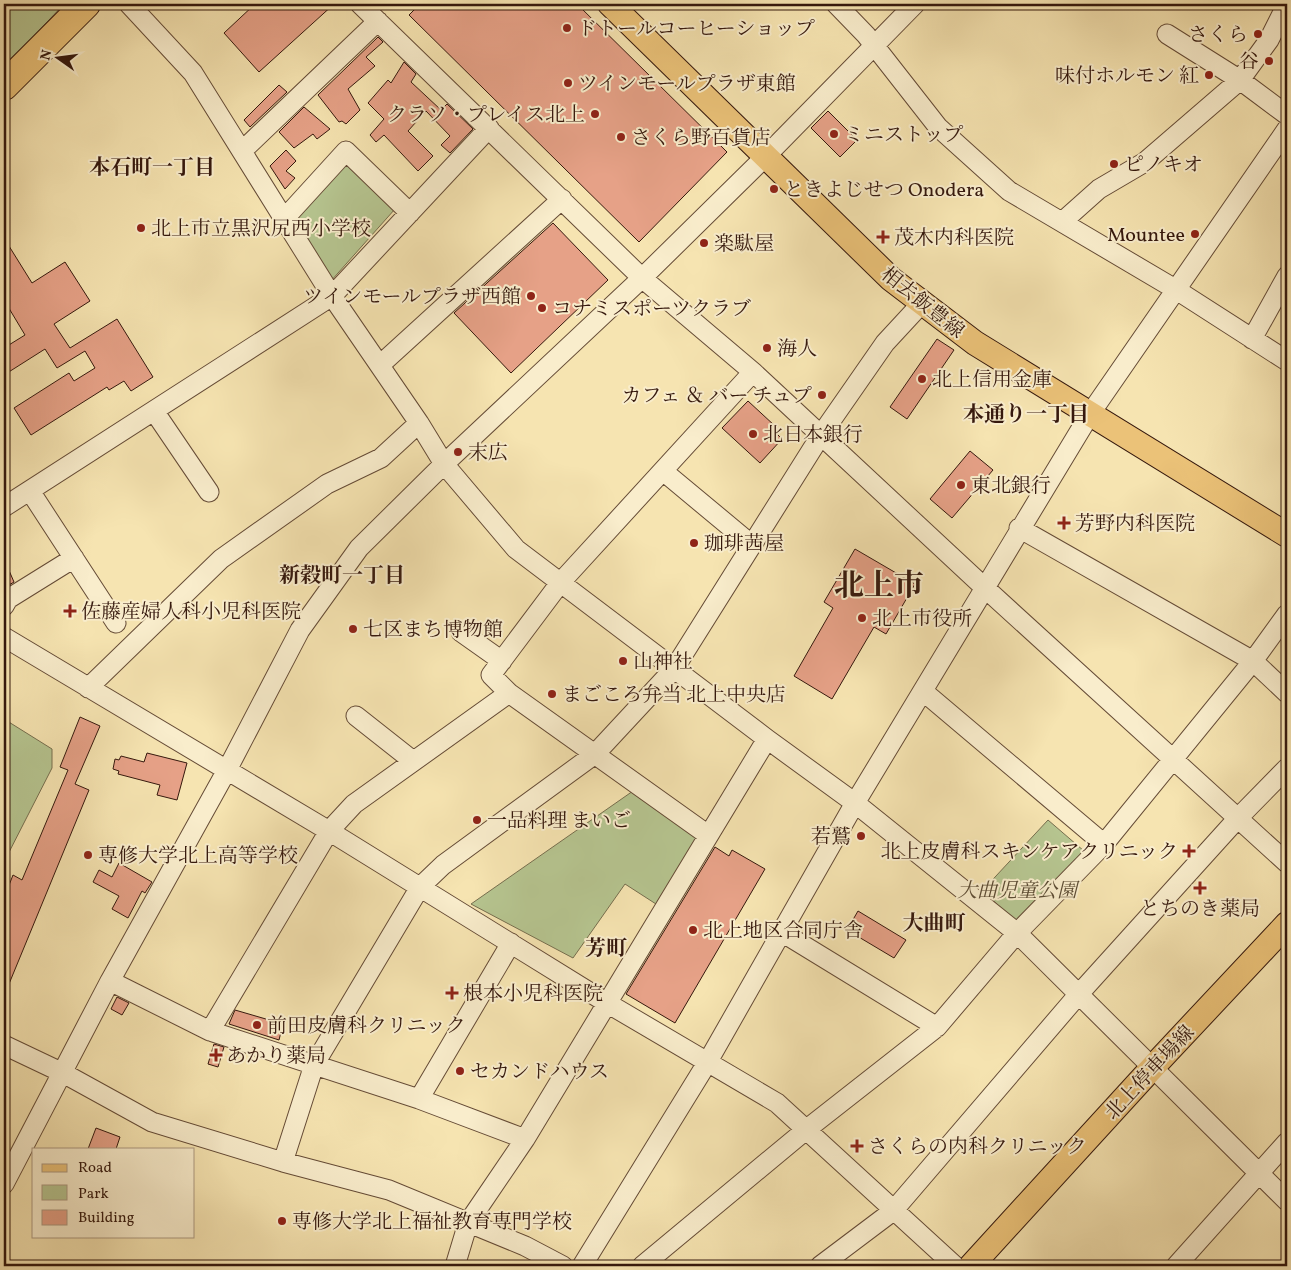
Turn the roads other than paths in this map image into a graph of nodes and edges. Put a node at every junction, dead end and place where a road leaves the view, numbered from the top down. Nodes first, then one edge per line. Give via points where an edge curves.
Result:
1 (86, 4) edge
2 (130, 4) edge
3 (610, 4) edge
4 (836, 4) edge
5 (915, 4) edge
6 (1287, 4) edge
7 (364, 5) edge
8 (378, 21) junction
9 (1167, 34) dead end
10 (873, 47) junction
11 (1240, 80) junction
12 (4, 86) edge
13 (1287, 115) edge
14 (489, 128) junction
15 (1287, 128) edge
16 (242, 151) junction
17 (765, 157) junction
18 (562, 200) junction
19 (410, 213) junction
20 (284, 219) junction
21 (1062, 222) junction
22 (1287, 276) edge
23 (642, 278) junction
24 (1175, 289) junction
25 (332, 296) junction
26 (922, 303) junction
27 (1252, 339) junction
28 (1287, 361) edge
29 (380, 365) junction
30 (753, 372) junction
31 (154, 411) junction
32 (1090, 414) junction
33 (419, 423) junction
34 (821, 435) junction
35 (444, 464) junction
36 (663, 470) junction
37 (30, 490) junction
38 (209, 492) dead end
39 (4, 507) edge
40 (1019, 528) junction
41 (1287, 535) edge
42 (752, 545) junction
43 (74, 558) junction
44 (560, 583) junction
45 (985, 588) junction
46 (4, 606) edge
47 (1287, 614) edge
48 (116, 623) dead end
49 (461, 632) dead end
50 (4, 637) edge
51 (502, 661) junction
52 (1252, 661) junction
53 (674, 668) junction
54 (88, 688) junction
55 (924, 692) junction
56 (509, 693) junction
57 (1287, 693) edge
58 (356, 716) dead end
59 (766, 739) junction
60 (595, 754) junction
61 (1172, 760) junction
62 (413, 761) junction
63 (1287, 768) edge
64 (227, 770) junction
65 (855, 803) junction
66 (1238, 818) junction
67 (329, 831) junction
68 (708, 836) junction
69 (1104, 844) junction
70 (1287, 863) edge
71 (420, 887) junction
72 (1287, 924) edge
73 (780, 931) junction
74 (1017, 932) junction
75 (511, 943) junction
76 (110, 981) junction
77 (1078, 995) junction
78 (607, 1003) junction
79 (937, 1026) junction
80 (210, 1031) junction
81 (4, 1045) edge
82 (706, 1063) junction
83 (314, 1066) junction
84 (1152, 1068) junction
85 (63, 1073) junction
86 (419, 1099) junction
87 (806, 1129) junction
88 (525, 1139) junction
89 (1287, 1142) edge
90 (283, 1162) junction
91 (1258, 1174) junction
92 (4, 1184) edge
93 (1287, 1201) edge
94 (893, 1211) junction
95 (468, 1223) junction
96 (455, 1266) edge
97 (563, 1266) edge
98 (582, 1266) edge
99 (642, 1266) edge
100 (820, 1266) edge
101 (955, 1266) edge
102 (971, 1266) edge
103 (1176, 1266) edge

1 - 12 highway
2 - 16 street via 193,73
3 - 17 main road, 相去飯豊線
4 - 10 street via 866,35
5 - 10 street
6 - 11 street via 1268,40
7 - 8 street
8 - 14 street
8 - 16 street
9 - 11 street
10 - 17 street
10 - 21 street via 946,134 1009,191
11 - 13 street
11 - 21 street via 1146,162 1100,190
14 - 18 street
14 - 19 street
15 - 24 street
16 - 20 street
17 - 23 street
17 - 26 main road, 相去飯豊線 via 891,279
18 - 23 street
18 - 29 street
19 - 20 street via 346,151
19 - 25 street
20 - 25 street
21 - 24 street
22 - 27 street
23 - 30 street
23 - 35 street
24 - 27 street
24 - 32 street
25 - 29 street
25 - 31 street
26 - 32 main road, 相去飯豊線 via 975,343
26 - 34 street via 885,343
27 - 28 street
29 - 33 street
30 - 34 street
30 - 36 street
31 - 37 street
31 - 38 street
32 - 40 street
32 - 41 main road, 相去飯豊線
33 - 35 street
33 - 54 street via 381,458 327,484 221,559
34 - 42 street
34 - 45 street
35 - 44 street via 516,549
35 - 64 street via 359,548 335,579 300,630
36 - 42 street
36 - 44 street
37 - 39 street
37 - 43 street
40 - 45 street
40 - 52 street
42 - 53 street
43 - 46 street via 8,599
43 - 48 street
44 - 51 street
44 - 53 street
45 - 55 street
45 - 61 street
47 - 52 street
49 - 51 street
50 - 54 street
51 - 56 street via 491,674
52 - 57 street
52 - 61 street
53 - 59 street
53 - 60 street
54 - 64 street
55 - 65 street
55 - 69 street
56 - 60 street
56 - 62 street
58 - 62 street
59 - 65 street
59 - 68 street
60 - 68 street
60 - 71 street via 443,865
61 - 66 street
61 - 69 street
62 - 67 street via 354,804
63 - 66 street
64 - 67 street
64 - 76 street
65 - 73 street
65 - 74 street
66 - 70 street
66 - 77 street
67 - 71 street
67 - 80 street
68 - 78 street
69 - 74 street
71 - 75 street
71 - 83 street
72 - 84 main road, 北上停車場線
73 - 79 street
73 - 82 street
74 - 77 street
74 - 79 street
75 - 78 street
75 - 86 street
76 - 80 street
76 - 85 street
77 - 84 street
77 - 94 street
78 - 82 street
78 - 88 street
79 - 87 street
80 - 83 street
81 - 85 street
82 - 87 street via 777,1103
82 - 98 street
83 - 86 street
83 - 90 street
84 - 91 street
84 - 102 main road, 北上停車場線
85 - 90 street via 152,1122
85 - 92 street
86 - 88 street
87 - 94 street
87 - 99 street
88 - 95 street
89 - 91 street
90 - 95 street via 389,1190
91 - 93 street
91 - 103 street
94 - 100 street
94 - 101 street
95 - 96 street
95 - 97 street via 525,1246

